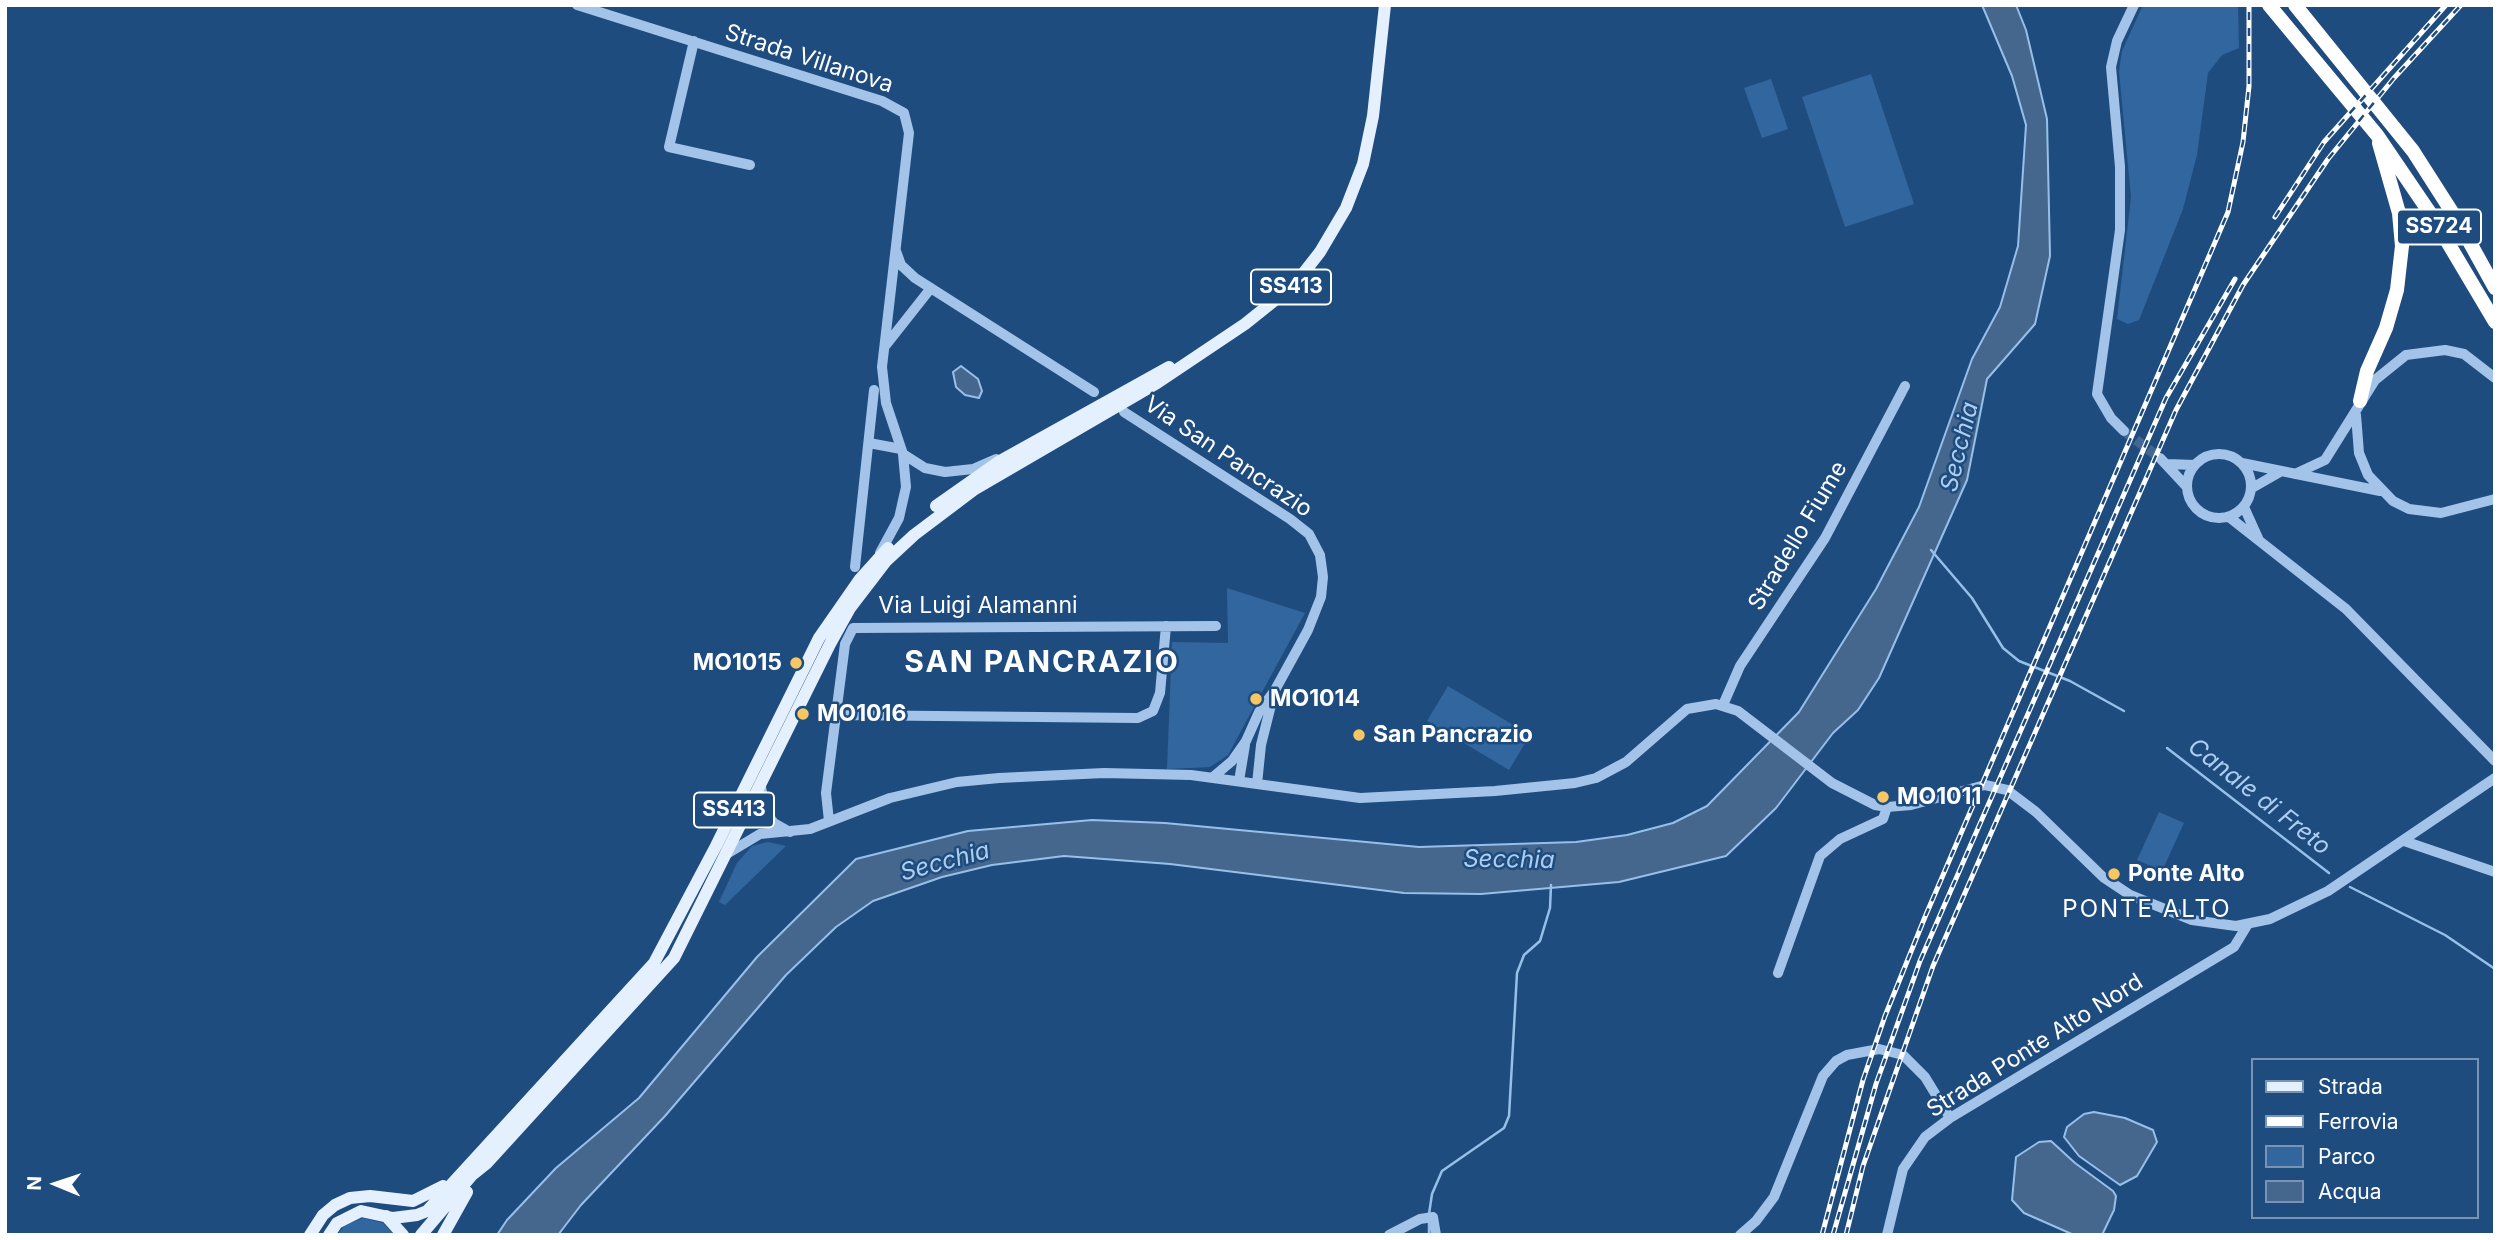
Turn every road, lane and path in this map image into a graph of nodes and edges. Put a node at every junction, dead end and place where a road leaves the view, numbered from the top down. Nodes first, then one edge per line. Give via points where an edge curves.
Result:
1 (577, 5) edge
2 (1385, 5) edge
3 (2134, 5) edge
4 (2269, 5) edge
5 (2295, 5) edge
6 (694, 41) junction
7 (2377, 135) junction
8 (750, 165) dead end
9 (2459, 223) junction
10 (894, 243) junction
11 (2495, 272) edge
12 (931, 288) junction
13 (2495, 288) edge
14 (2495, 322) edge
15 (884, 349) junction
16 (1192, 356) junction
17 (2495, 378) edge
18 (1905, 386) dead end
19 (874, 390) dead end
20 (1094, 392) dead end
21 (2360, 401) junction
22 (1124, 412) dead end
23 (2124, 431) tunnel mouth
24 (869, 443) junction
25 (902, 452) junction
26 (1016, 452) junction
27 (2242, 463) junction
28 (2195, 464) junction
29 (2280, 472) junction
30 (2295, 474) junction
31 (2187, 487) junction
32 (2252, 488) junction
33 (2380, 491) junction
34 (2495, 499) edge
35 (2244, 507) junction
36 (2229, 517) junction
37 (2259, 542) junction
38 (876, 559) junction
39 (855, 567) dead end
40 (1166, 626) junction
41 (1216, 626) dead end
42 (1275, 690) junction
43 (1723, 705) junction
44 (836, 715) junction
45 (1246, 741) junction
46 (2495, 761) edge
47 (1213, 778) junction
48 (2495, 778) edge
49 (1239, 781) junction
50 (760, 782) junction
51 (1257, 784) junction
52 (1888, 807) junction
53 (829, 821) junction
54 (790, 833) junction
55 (2404, 841) junction
56 (725, 855) junction
57 (2495, 872) edge
58 (2248, 924) junction
59 (1778, 973) dead end
60 (1950, 1118) junction
61 (487, 1163) junction
62 (455, 1178) junction
63 (376, 1211) junction
64 (310, 1235) edge
65 (329, 1235) edge
66 (403, 1235) edge
67 (421, 1235) edge
68 (443, 1235) edge
69 (1389, 1235) edge
70 (1436, 1235) edge
71 (1740, 1235) edge
72 (1886, 1235) edge

1 - 6 street, Strada Villanova
2 - 16 main road, SS413 via 1371,131 1346,208 1295,284
3 - 23 street via 2111,67 2121,219 2097,394
4 - 7 highway, SS724
5 - 9 highway, SS724 via 2387,116
6 - 8 street, Strada Villanova via 669,147
6 - 10 street, Strada Villanova via 882,101 904,113 909,133
7 - 14 highway, SS724
7 - 21 highway via 2399,213 2402,246 2397,290
9 - 11 highway
9 - 13 highway, SS724
10 - 12 street via 901,265
10 - 15 street
12 - 15 street
12 - 20 street
15 - 25 street via 886,403
16 - 26 main road, SS413
16 - 50 main road, SS413 via 1157,383 975,489 886,561 850,608
17 - 21 street via 2463,354 2424,351 2390,365
18 - 43 street, Stradello Fiume via 1835,521 1740,666
19 - 24 street
21 - 30 street via 2325,460
21 - 33 street via 2355,430 2359,453
22 - 42 street, Via San Pancrazio via 1290,519 1315,545 1322,565 1321,597
24 - 25 street
24 - 39 street
25 - 26 street via 925,468 952,472
25 - 38 street via 906,474 903,506
26 - 38 main road, SS413 via 940,503
27 - 28 street via 2224,454
27 - 29 street
27 - 32 street
28 - 31 street
28 - 31 street via 2164,461
29 - 30 street
29 - 32 street
30 - 33 street
31 - 36 street via 2201,512 2214,518
32 - 35 street
33 - 34 street via 2417,511 2441,513
35 - 36 street
35 - 37 street
36 - 37 street
37 - 46 street via 2346,609
38 - 62 main road, SS413 via 819,638 654,962
40 - 41 street, Via Luigi Alamanni
40 - 44 street, Via Luigi Alamanni via 860,626 847,637
40 - 44 street via 1160,693 1153,711 1138,718
42 - 45 street, Via San Pancrazio
42 - 51 street, Via San Pancrazio
43 - 51 street via 1687,709 1626,762 1575,783 1360,798
43 - 52 street via 1748,718 1832,783 1864,802
44 - 53 street, Via Luigi Alamanni via 826,793
45 - 47 street, Via San Pancrazio
45 - 49 street, Via San Pancrazio
47 - 49 street
47 - 53 street via 1104,773 957,782 890,798
48 - 55 street
49 - 51 street
50 - 54 street via 767,814
50 - 56 main road, SS413
52 - 58 street via 1996,785 2036,812 2091,867 2130,895 2192,920 2223,926
52 - 59 street via 1883,819 1840,839 1819,856
53 - 54 street
54 - 56 street via 760,834
55 - 57 street
55 - 58 street via 2328,891 2270,919
56 - 61 main road, SS413 via 667,967
58 - 60 street, Strada Ponte Alto Nord via 2234,947
60 - 71 street via 1925,1077 1903,1055 1879,1049 1836,1061 1823,1076 1774,1197
60 - 72 street, Strada Ponte Alto Nord via 1925,1138 1903,1169
61 - 67 main road, SS413
61 - 68 main road
62 - 63 main road, SS413 via 427,1211 393,1218
62 - 64 main road, SS413 via 413,1201 350,1198 323,1215
63 - 65 main road, SS413 via 348,1214
63 - 66 main road
69 - 70 street via 1433,1217

